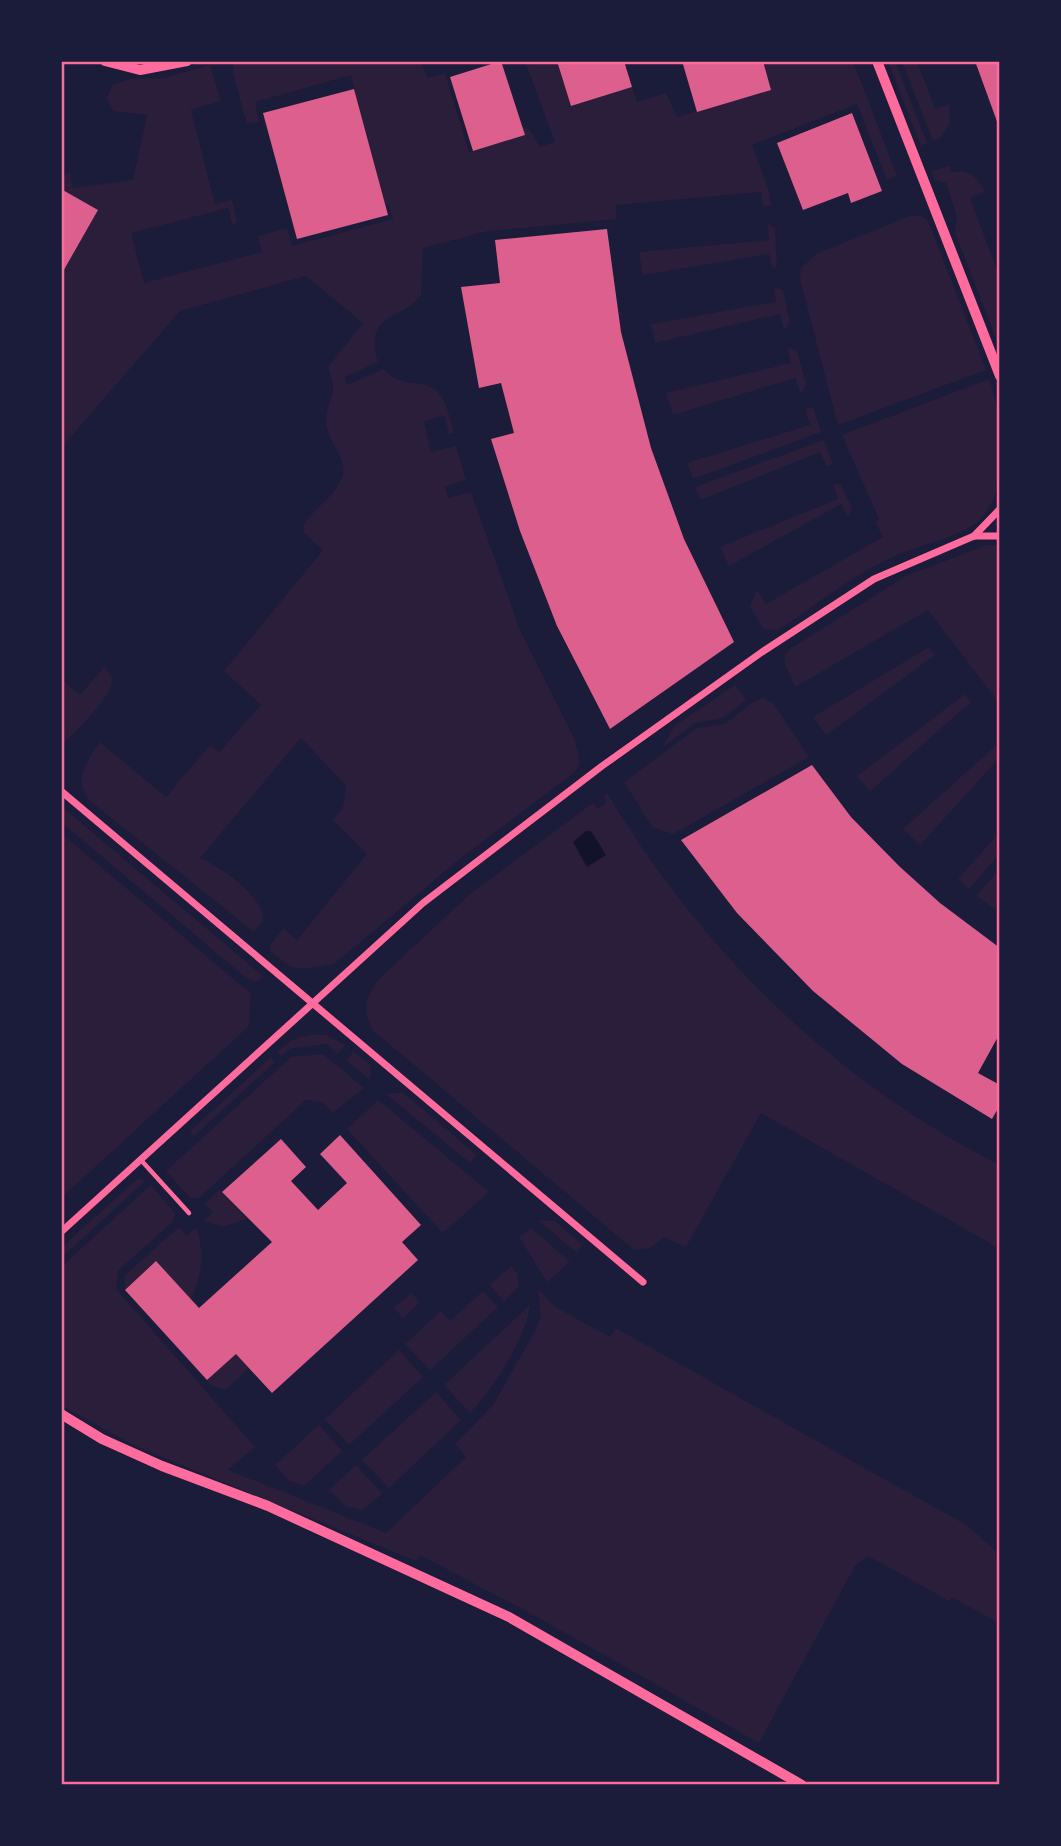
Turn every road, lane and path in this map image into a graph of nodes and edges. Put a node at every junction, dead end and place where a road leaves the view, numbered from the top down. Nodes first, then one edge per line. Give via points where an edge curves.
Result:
1 (105, 61) edge
2 (187, 61) edge
3 (877, 61) edge
4 (1000, 376) edge
5 (1000, 509) edge
6 (974, 536) junction
7 (1000, 536) edge
8 (61, 791) edge
9 (313, 1003) junction
10 (140, 1159) junction
11 (189, 1213) dead end
12 (61, 1232) edge
13 (643, 1282) dead end
14 (61, 1414) edge
15 (802, 1785) edge

1 - 2 street via 140,70
3 - 4 street
5 - 6 street
6 - 7 street
6 - 9 street via 874,579 734,672 444,886
8 - 9 street
9 - 10 street
9 - 13 street
10 - 11 lane
10 - 12 street
14 - 15 street via 102,1439 268,1506 509,1617

